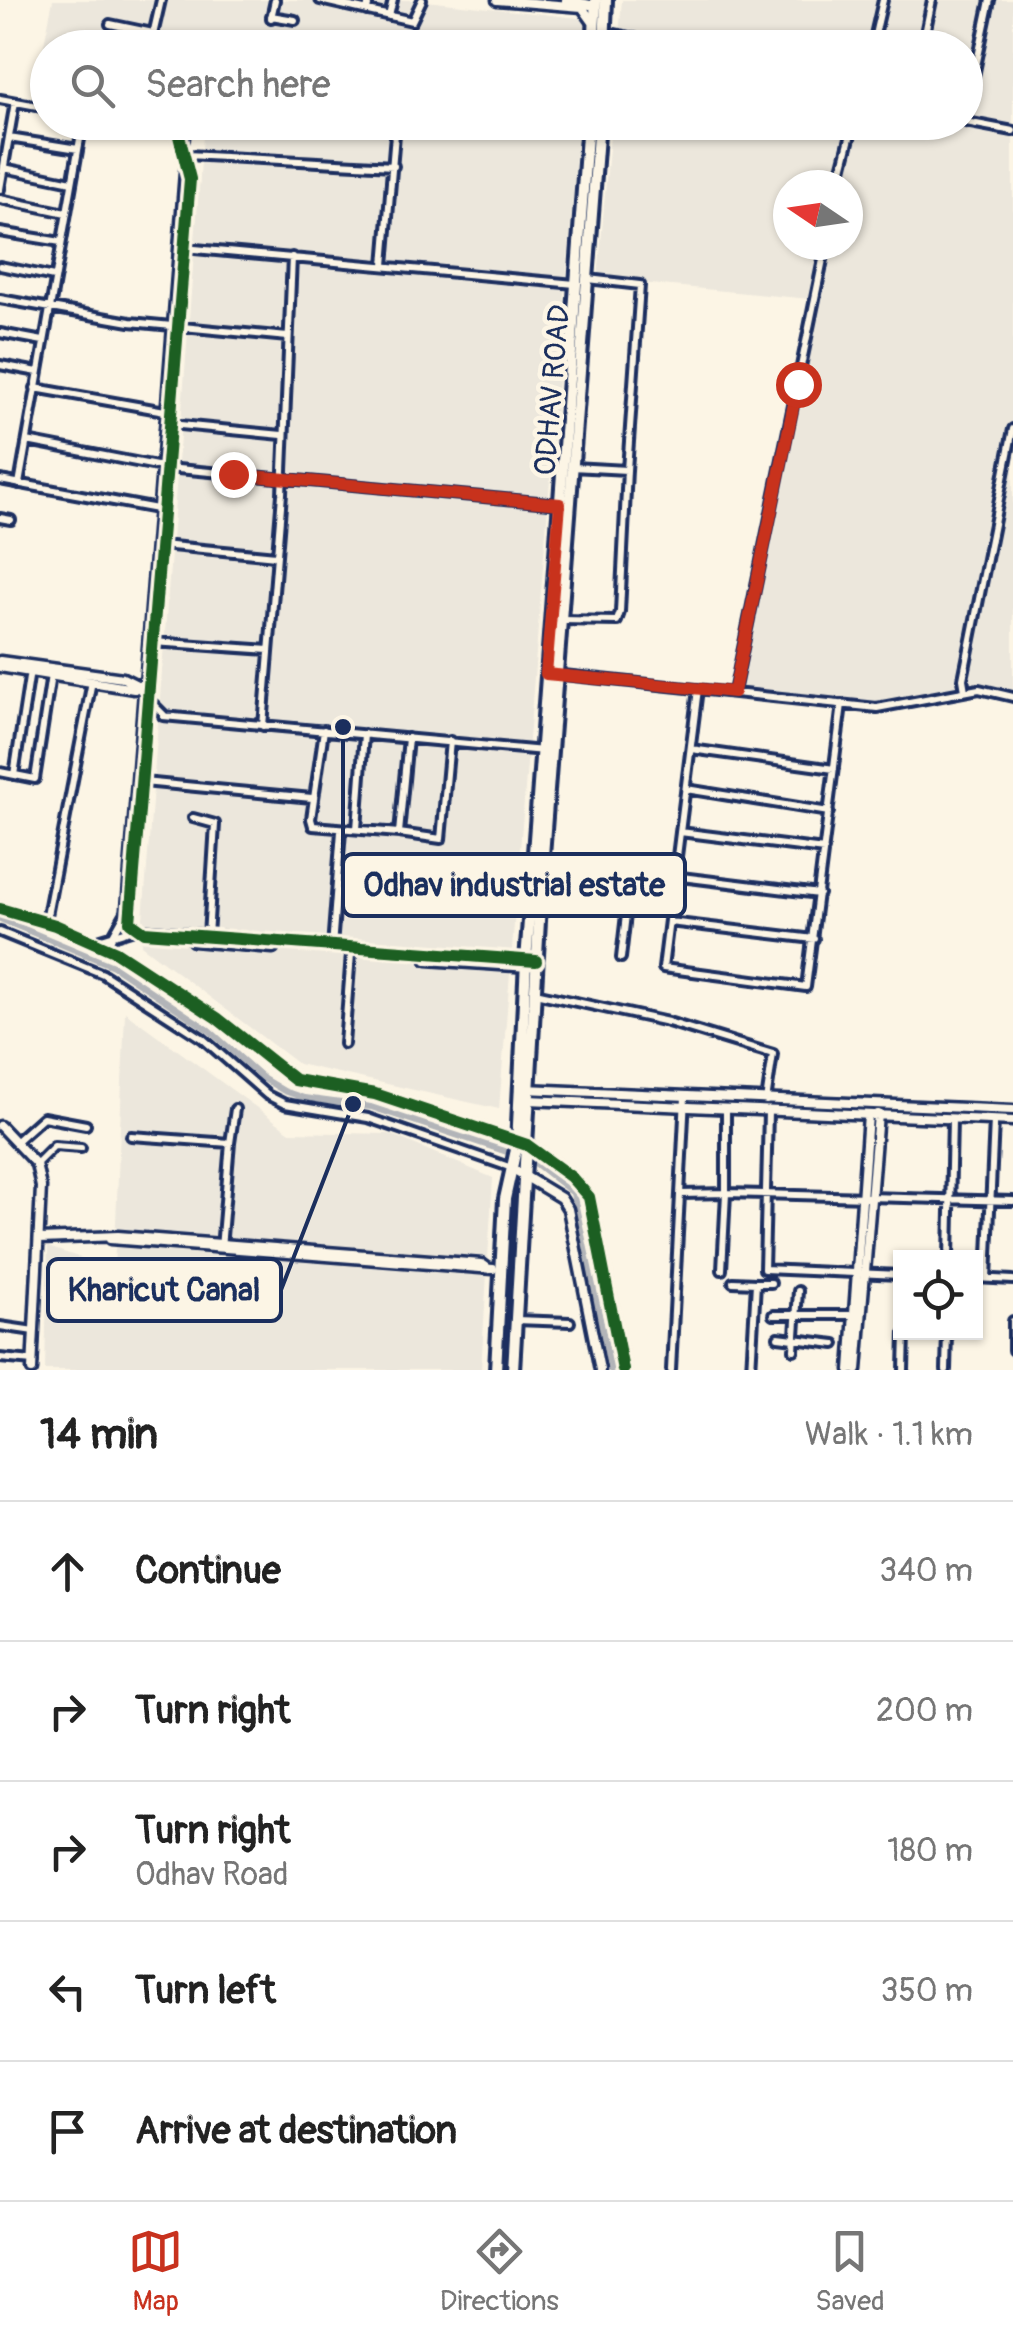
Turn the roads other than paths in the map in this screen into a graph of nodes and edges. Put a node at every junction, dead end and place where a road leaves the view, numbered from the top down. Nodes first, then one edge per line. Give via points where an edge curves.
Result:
1 (161, 0) edge
2 (275, 0) edge
3 (320, 0) edge
4 (369, 0) edge
5 (393, 0) edge
6 (422, 0) edge
7 (497, 0) edge
8 (566, 0) edge
9 (883, 0) edge
10 (932, 0) edge
11 (990, 0) edge
12 (345, 3) edge
13 (601, 3) edge
14 (582, 4) edge
15 (366, 11) junction
16 (389, 16) junction
17 (295, 20) dead end
18 (110, 24) dead end
19 (139, 30) edge
20 (154, 30) edge
21 (598, 30) edge
22 (599, 30) edge
23 (876, 30) edge
24 (926, 30) edge
25 (983, 33) edge
26 (0, 98) edge
27 (15, 102) junction
28 (30, 105) edge
29 (983, 126) edge
30 (1013, 132) edge
31 (9, 138) junction
32 (80, 140) edge
33 (181, 140) edge
34 (184, 140) edge
35 (395, 140) edge
36 (587, 140) edge
37 (596, 140) edge
38 (849, 140) edge
39 (183, 144) junction
40 (78, 149) junction
41 (187, 155) junction
42 (394, 166) junction
43 (4, 168) junction
44 (842, 170) edge
45 (72, 182) junction
46 (0, 189) edge
47 (0, 199) edge
48 (66, 213) junction
49 (0, 232) edge
50 (61, 242) junction
51 (181, 248) junction
52 (292, 257) junction
53 (823, 260) edge
54 (384, 265) junction
55 (0, 266) edge
56 (54, 277) junction
57 (581, 282) junction
58 (0, 299) edge
59 (49, 309) junction
60 (175, 325) junction
61 (0, 333) edge
62 (288, 337) junction
63 (43, 341) junction
64 (0, 364) edge
65 (38, 372) junction
66 (35, 388) junction
67 (165, 412) junction
68 (167, 424) junction
69 (1013, 429) edge
70 (282, 435) junction
71 (27, 441) junction
72 (164, 467) junction
73 (571, 467) junction
74 (627, 470) junction
75 (0, 480) edge
76 (280, 480) junction
77 (19, 484) junction
78 (560, 504) junction
79 (160, 510) junction
80 (0, 518) edge
81 (11, 520) dead end
82 (161, 545) junction
83 (276, 556) junction
84 (559, 620) junction
85 (153, 642) junction
86 (269, 650) junction
87 (0, 664) edge
88 (30, 671) junction
89 (52, 674) junction
90 (551, 674) junction
91 (92, 680) junction
92 (148, 680) junction
93 (131, 683) junction
94 (698, 688) junction
95 (966, 691) junction
96 (734, 692) junction
97 (1013, 698) edge
98 (146, 700) junction
99 (842, 704) junction
100 (263, 726) junction
101 (324, 730) junction
102 (364, 734) junction
103 (408, 738) junction
104 (450, 742) junction
105 (691, 749) junction
106 (546, 752) junction
107 (834, 768) junction
108 (0, 772) edge
109 (14, 776) junction
110 (143, 782) junction
111 (686, 789) junction
112 (312, 798) junction
113 (829, 812) junction
114 (194, 818) dead end
115 (358, 829) junction
116 (341, 831) junction
117 (399, 832) junction
118 (680, 832) junction
119 (824, 850) junction
120 (542, 860) junction
121 (631, 871) junction
122 (675, 877) junction
123 (819, 894) junction
124 (0, 908) edge
125 (128, 913) junction
126 (46, 922) junction
127 (669, 922) junction
128 (133, 930) junction
129 (0, 932) edge
130 (113, 934) junction
131 (208, 937) junction
132 (814, 939) junction
133 (94, 940) junction
134 (106, 947) junction
135 (332, 947) junction
136 (351, 954) junction
137 (620, 958) dead end
138 (531, 964) junction
139 (535, 993) junction
140 (344, 1044) dead end
141 (526, 1094) junction
142 (685, 1096) junction
143 (766, 1100) junction
144 (874, 1105) junction
145 (685, 1108) junction
146 (236, 1109) dead end
147 (726, 1110) junction
148 (1013, 1110) edge
149 (768, 1112) junction
150 (873, 1116) junction
151 (952, 1118) junction
152 (994, 1120) junction
153 (1013, 1121) edge
154 (86, 1125) dead end
155 (0, 1126) edge
156 (131, 1136) dead end
157 (15, 1142) junction
158 (230, 1144) junction
159 (520, 1144) junction
160 (81, 1148) dead end
161 (36, 1164) junction
162 (518, 1168) junction
163 (726, 1193) junction
164 (682, 1194) junction
165 (765, 1194) junction
166 (867, 1198) junction
167 (950, 1200) junction
168 (991, 1200) junction
169 (1013, 1201) edge
170 (40, 1239) junction
171 (221, 1246) junction
172 (949, 1250) edge
173 (503, 1270) junction
174 (722, 1270) dead end
175 (862, 1273) junction
176 (893, 1275) edge
177 (983, 1278) edge
178 (987, 1278) junction
179 (1013, 1280) edge
180 (733, 1282) dead end
181 (756, 1283) junction
182 (771, 1283) dead end
183 (798, 1291) dead end
184 (797, 1315) junction
185 (855, 1315) junction
186 (774, 1316) dead end
187 (516, 1320) junction
188 (1013, 1321) edge
189 (570, 1322) dead end
190 (0, 1326) edge
191 (34, 1330) junction
192 (778, 1337) dead end
193 (1012, 1338) edge
194 (795, 1339) junction
195 (905, 1340) edge
196 (947, 1340) edge
197 (835, 1344) dead end
198 (794, 1350) dead end
199 (1013, 1350) edge
200 (0, 1358) edge
201 (32, 1366) edge
202 (496, 1370) edge
203 (512, 1370) edge
204 (600, 1370) edge
205 (623, 1370) edge
206 (670, 1370) edge
207 (751, 1370) edge
208 (854, 1370) edge
209 (904, 1370) edge
210 (946, 1370) edge

1 - 20 street
2 - 17 street via 271,17
3 - 12 street
4 - 15 street
5 - 16 street
6 - 16 street via 412,21
7 - 14 street
8 - 14 street
9 - 23 street
10 - 24 street
11 - 25 street
12 - 15 street
13 - 14 street
13 - 22 main road
14 - 21 street
15 - 16 street
18 - 19 street
26 - 27 street
27 - 28 street
27 - 31 street
29 - 30 street
31 - 40 street
31 - 43 street
32 - 40 street
33 - 39 street
34 - 39 street
35 - 42 street
36 - 57 main road, ODHAV ROAD
37 - 57 main road, ODHAV ROAD
38 - 44 street
39 - 41 street
40 - 45 street
41 - 42 street
41 - 51 street
42 - 54 street
43 - 45 street
43 - 46 street
45 - 48 street
47 - 48 street
48 - 50 street
49 - 50 street
50 - 56 street
51 - 52 street
51 - 60 street
52 - 54 street
52 - 62 street
53 - 96 street
54 - 57 street
55 - 56 street
56 - 59 street
57 - 73 main road, ODHAV ROAD
57 - 74 street via 640,285
57 - 78 main road, ODHAV ROAD
58 - 59 street
59 - 60 street
59 - 63 street
60 - 62 street
60 - 67 street
60 - 68 street
61 - 63 street
62 - 70 street
63 - 65 street
64 - 65 street
65 - 66 street
66 - 67 street
66 - 71 street
67 - 68 street
68 - 70 street
68 - 72 street
69 - 95 street via 963,679
70 - 76 street
71 - 72 street
71 - 77 street
72 - 76 street
72 - 79 street
73 - 74 street
73 - 84 main road, ODHAV ROAD
74 - 84 street via 619,620
75 - 77 street
76 - 78 street
76 - 83 street
77 - 79 street
78 - 90 main road, ODHAV ROAD
79 - 82 street
79 - 92 street
80 - 81 street
82 - 83 street
82 - 85 street
83 - 86 street
84 - 90 main road, ODHAV ROAD
85 - 86 street
85 - 92 street
86 - 100 street
87 - 88 street
87 - 93 street
88 - 89 street
88 - 109 street
89 - 91 street
89 - 109 street via 35,779
90 - 94 street
90 - 106 main road, ODHAV ROAD
91 - 93 street
91 - 126 street
92 - 93 street
92 - 98 street
93 - 98 street
94 - 96 street
94 - 105 street
95 - 97 street
95 - 99 street via 877,708
96 - 99 street
98 - 100 street via 165,716
98 - 110 street
98 - 125 street
99 - 107 street
100 - 101 street
101 - 102 street
101 - 112 street
102 - 103 street
102 - 115 street
103 - 104 street
103 - 117 street
104 - 106 street
104 - 117 street via 441,839
105 - 107 street
105 - 111 street
106 - 120 main road, ODHAV ROAD
106 - 138 main road, ODHAV ROAD
107 - 113 street
108 - 109 street
110 - 112 street
110 - 125 street
111 - 113 street
111 - 118 street
112 - 116 street via 313,826
113 - 119 street
114 - 131 street via 215,824
115 - 116 street
115 - 117 street
116 - 135 street
118 - 119 street
118 - 122 street
119 - 123 street
120 - 121 street
120 - 138 main road, ODHAV ROAD
121 - 122 street
121 - 137 street
122 - 123 street
122 - 127 street
123 - 132 street
124 - 126 street
125 - 128 street
125 - 130 street
126 - 133 street
127 - 132 street
127 - 132 street via 663,968 806,987
128 - 130 street
128 - 131 street
128 - 136 street
129 - 162 street via 104,974 286,1104 368,1118
130 - 133 street
130 - 134 street
131 - 135 street
133 - 134 street
134 - 159 street via 218,1018 295,1080 375,1094
135 - 138 street
136 - 138 street
136 - 140 street
138 - 139 main road, ODHAV ROAD
138 - 141 main road, ODHAV ROAD
139 - 141 main road, ODHAV ROAD
139 - 143 street via 773,1054
141 - 142 street
141 - 145 street
141 - 159 main road, ODHAV ROAD
142 - 143 street
142 - 145 street
143 - 144 street
144 - 148 street
144 - 150 street
145 - 147 street
145 - 164 street
146 - 158 street
147 - 149 street
147 - 163 street
149 - 150 street
149 - 165 street
150 - 151 street
150 - 166 street
151 - 152 street
151 - 167 street
152 - 153 street
152 - 168 street
154 - 157 street via 44,1117
155 - 157 street
156 - 158 street
157 - 161 street
158 - 171 street
159 - 162 main road, ODHAV ROAD
159 - 205 street via 589,1197
160 - 161 street via 54,1146
161 - 170 street
162 - 173 main road via 505,1199
162 - 187 main road
162 - 204 street via 568,1209
163 - 164 street
163 - 165 street
163 - 174 street
164 - 206 street
165 - 166 street
165 - 175 street via 764,1269
166 - 167 street
166 - 175 street
167 - 168 street
167 - 172 street
168 - 169 street
168 - 178 street
170 - 171 street
170 - 191 street
171 - 173 street
173 - 202 main road
175 - 176 street
175 - 185 street
175 - 208 street
177 - 178 street
178 - 179 street
180 - 181 street
181 - 182 street
181 - 207 street
183 - 184 street
184 - 185 street
184 - 186 street
184 - 194 street
185 - 208 street
187 - 189 street
187 - 203 main road
188 - 193 street
190 - 191 street
191 - 201 street
192 - 194 street
193 - 199 street
194 - 197 street
194 - 198 street
195 - 209 street
196 - 210 street
200 - 201 street

